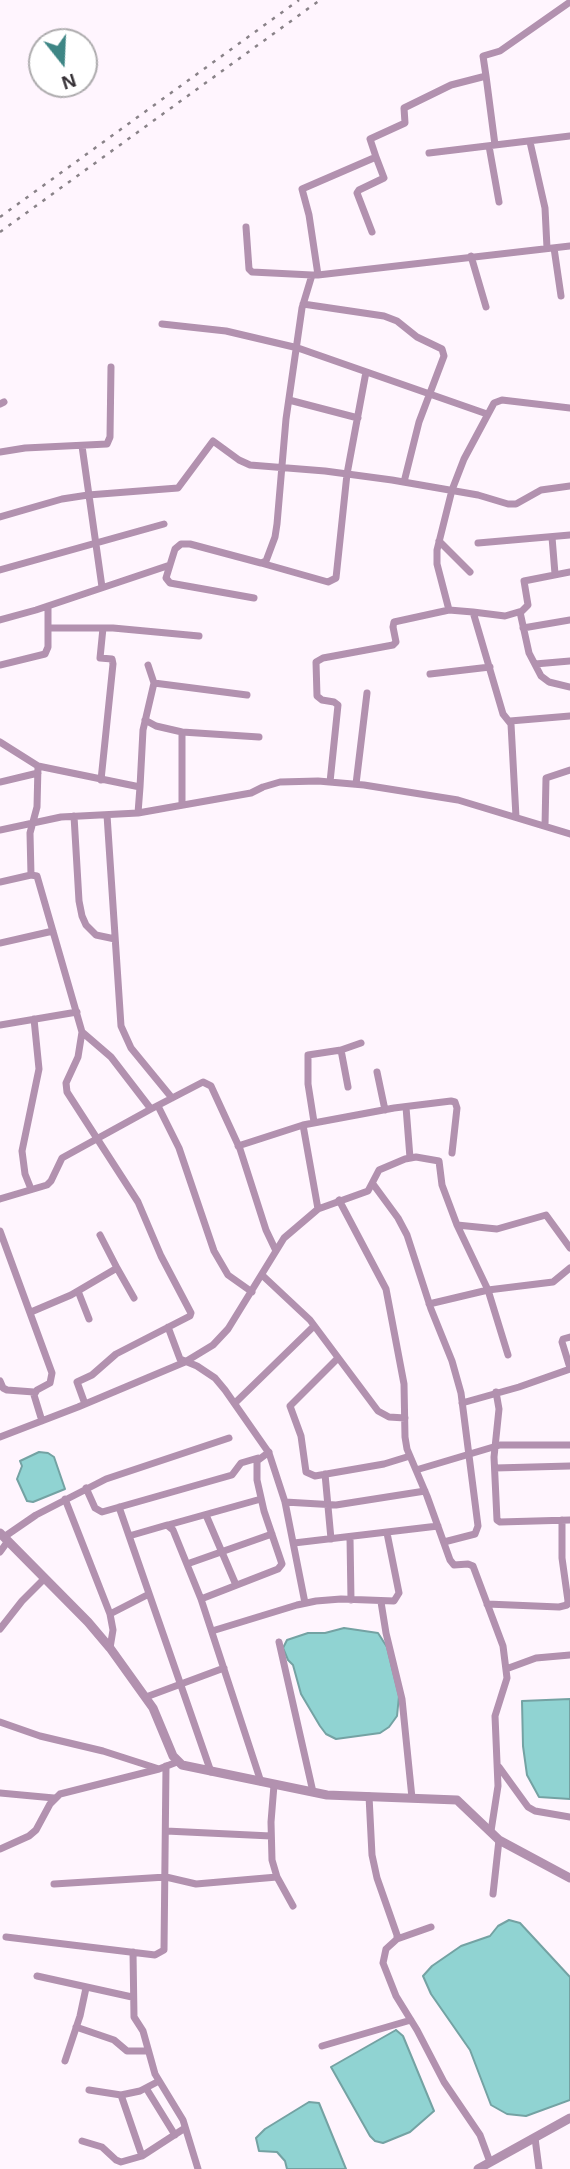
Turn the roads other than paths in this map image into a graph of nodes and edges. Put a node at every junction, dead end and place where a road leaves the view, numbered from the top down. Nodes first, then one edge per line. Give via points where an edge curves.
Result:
1 (570, 2) edge
2 (486, 76) junction
3 (570, 136) edge
4 (530, 142) junction
5 (492, 145) junction
6 (429, 153) dead end
7 (376, 157) junction
8 (499, 202) dead end
9 (246, 227) dead end
10 (372, 232) dead end
11 (570, 246) edge
12 (551, 248) junction
13 (471, 256) junction
14 (315, 275) junction
15 (561, 296) dead end
16 (303, 304) junction
17 (486, 307) dead end
18 (162, 324) dead end
19 (298, 348) junction
20 (111, 367) dead end
21 (366, 372) junction
22 (429, 396) junction
23 (289, 400) junction
24 (570, 408) edge
25 (487, 414) junction
26 (358, 418) junction
27 (82, 446) junction
28 (0, 452) edge
29 (283, 468) junction
30 (347, 474) junction
31 (404, 482) junction
32 (570, 486) edge
33 (452, 490) junction
34 (88, 495) junction
35 (0, 517) edge
36 (164, 524) dead end
37 (570, 535) edge
38 (552, 537) junction
39 (439, 541) junction
40 (95, 543) junction
41 (478, 543) dead end
42 (261, 563) junction
43 (170, 565) junction
44 (0, 570) edge
45 (470, 572) dead end
46 (570, 572) edge
47 (555, 575) junction
48 (102, 587) junction
49 (254, 598) dead end
50 (48, 606) junction
51 (449, 610) junction
52 (473, 612) junction
53 (520, 612) junction
54 (0, 620) edge
55 (570, 620) edge
56 (48, 628) junction
57 (103, 628) junction
58 (523, 628) junction
59 (199, 636) dead end
60 (570, 661) edge
61 (535, 664) junction
62 (0, 665) edge
63 (148, 665) dead end
64 (490, 667) junction
65 (430, 674) dead end
66 (154, 683) junction
67 (570, 687) edge
68 (367, 693) dead end
69 (247, 695) dead end
70 (570, 716) edge
71 (145, 720) junction
72 (510, 721) junction
73 (182, 733) junction
74 (259, 737) dead end
75 (0, 742) edge
76 (38, 770) junction
77 (570, 770) edge
78 (101, 779) junction
79 (0, 782) edge
80 (330, 782) junction
81 (356, 784) junction
82 (140, 787) junction
83 (182, 805) junction
84 (138, 813) junction
85 (107, 815) junction
86 (74, 816) junction
87 (516, 817) junction
88 (34, 822) junction
89 (545, 826) junction
90 (0, 830) edge
91 (570, 834) edge
92 (31, 875) junction
93 (0, 882) edge
94 (53, 931) junction
95 (114, 939) junction
96 (0, 943) edge
97 (77, 1012) junction
98 (34, 1020) junction
99 (0, 1026) edge
100 (82, 1032) junction
101 (361, 1043) dead end
102 (341, 1050) junction
103 (377, 1072) dead end
104 (348, 1087) dead end
105 (172, 1098) junction
106 (154, 1107) junction
107 (406, 1107) junction
108 (385, 1110) junction
109 (314, 1122) junction
110 (303, 1125) junction
111 (97, 1137) junction
112 (238, 1146) junction
113 (452, 1153) dead end
114 (410, 1158) junction
115 (373, 1184) junction
116 (31, 1189) junction
117 (0, 1199) edge
118 (339, 1200) junction
119 (318, 1209) junction
120 (457, 1225) junction
121 (0, 1231) edge
122 (100, 1235) dead end
123 (570, 1248) edge
124 (276, 1251) junction
125 (117, 1268) junction
126 (570, 1268) edge
127 (262, 1275) junction
128 (488, 1290) junction
129 (78, 1292) junction
130 (252, 1292) junction
131 (134, 1298) dead end
132 (429, 1304) junction
133 (31, 1312) junction
134 (89, 1319) dead end
135 (314, 1326) junction
136 (168, 1327) junction
137 (570, 1337) edge
138 (508, 1355) dead end
139 (338, 1358) junction
140 (185, 1362) junction
141 (570, 1368) edge
142 (0, 1381) edge
143 (34, 1392) junction
144 (496, 1392) junction
145 (235, 1403) junction
146 (462, 1403) junction
147 (85, 1404) junction
148 (405, 1418) junction
149 (43, 1421) junction
150 (0, 1437) edge
151 (229, 1438) dead end
152 (570, 1446) edge
153 (495, 1447) junction
154 (268, 1452) junction
155 (469, 1455) junction
156 (410, 1456) junction
157 (259, 1458) junction
158 (570, 1466) edge
159 (495, 1468) junction
160 (416, 1470) junction
161 (325, 1474) junction
162 (86, 1488) junction
163 (425, 1491) junction
164 (65, 1499) junction
165 (261, 1499) junction
166 (285, 1502) junction
167 (329, 1505) junction
168 (119, 1507) junction
169 (206, 1515) junction
170 (566, 1520) edge
171 (167, 1525) junction
172 (438, 1526) junction
173 (387, 1533) junction
174 (272, 1534) junction
175 (129, 1536) junction
176 (4, 1537) edge
177 (350, 1537) junction
178 (331, 1539) junction
179 (444, 1542) junction
180 (294, 1543) junction
181 (0, 1552) edge
182 (222, 1552) junction
183 (187, 1564) junction
184 (45, 1578) junction
185 (236, 1585) junction
186 (149, 1594) junction
187 (201, 1599) junction
188 (351, 1600) junction
189 (381, 1602) junction
190 (305, 1603) junction
191 (487, 1604) junction
192 (110, 1614) junction
193 (0, 1629) edge
194 (212, 1631) junction
195 (279, 1642) dead end
196 (110, 1648) junction
197 (570, 1655) edge
198 (224, 1668) junction
199 (506, 1669) junction
200 (181, 1685) junction
201 (146, 1697) junction
202 (0, 1723) edge
203 (177, 1762) junction
204 (499, 1767) junction
205 (162, 1768) junction
206 (211, 1772) junction
207 (261, 1782) junction
208 (274, 1785) junction
209 (313, 1792) junction
210 (0, 1793) edge
211 (369, 1796) junction
212 (54, 1798) junction
213 (412, 1798) junction
214 (570, 1817) edge
215 (166, 1831) junction
216 (491, 1832) junction
217 (271, 1836) junction
218 (499, 1840) junction
219 (0, 1849) edge
220 (277, 1877) junction
221 (166, 1878) junction
222 (570, 1878) edge
223 (54, 1884) dead end
224 (493, 1894) dead end
225 (293, 1906) dead end
226 (431, 1927) dead end
227 (6, 1937) dead end
228 (397, 1939) junction
229 (132, 1952) junction
230 (37, 1976) dead end
231 (86, 1988) junction
232 (132, 1997) junction
233 (411, 2020) junction
234 (76, 2027) junction
235 (322, 2046) dead end
236 (148, 2051) junction
237 (65, 2061) dead end
238 (159, 2081) junction
239 (146, 2088) junction
240 (89, 2090) dead end
241 (121, 2095) junction
242 (570, 2118) edge
243 (185, 2128) junction
244 (175, 2135) junction
245 (535, 2138) junction
246 (82, 2141) dead end
247 (142, 2156) junction
248 (490, 2162) junction
249 (198, 2169) edge
250 (478, 2169) edge
251 (539, 2169) edge

1 - 2 street via 500,51 482,56
2 - 5 street
2 - 7 street via 451,85 404,107 405,123 370,139
3 - 4 street
4 - 5 street
4 - 12 street
5 - 6 street
5 - 8 street
7 - 10 street via 384,178 357,194
7 - 14 street via 302,189
9 - 14 street via 252,272
11 - 12 street
12 - 13 street
12 - 15 street
13 - 14 street
13 - 17 street
14 - 16 street
16 - 19 street
16 - 22 street via 384,316 440,348 444,356
18 - 19 street via 226,331
19 - 21 street
19 - 23 street
20 - 27 street via 109,442
21 - 22 street
21 - 26 street
22 - 25 street
22 - 31 street
23 - 26 street
23 - 29 street
24 - 25 street via 502,400
25 - 33 street
26 - 30 street
27 - 28 street
27 - 34 street
29 - 30 street
29 - 34 street via 244,463 213,441 178,488
29 - 42 street via 275,537 268,558
30 - 31 street
30 - 42 street via 334,581
31 - 33 street
32 - 33 street via 541,490 512,505
33 - 39 street
34 - 35 street
34 - 40 street
36 - 40 street
37 - 38 street
38 - 41 street
38 - 47 street
39 - 45 street
39 - 51 street via 437,564
40 - 44 street
40 - 48 street
42 - 43 street via 185,543 177,546
43 - 48 street
43 - 49 street via 166,579 170,583
46 - 47 street
47 - 53 street via 524,581 528,606
48 - 50 street
50 - 54 street
50 - 56 street
51 - 52 street
51 - 80 street via 394,621 393,645 316,662 317,696 337,703 339,709
52 - 53 street via 505,616
52 - 64 street
53 - 58 street
55 - 58 street
56 - 57 street
56 - 62 street via 45,654
57 - 59 street
57 - 78 street via 100,658 112,659 113,664
58 - 61 street
60 - 61 street
61 - 67 street via 545,681
63 - 66 street
64 - 65 street
64 - 72 street via 503,714
66 - 69 street
66 - 71 street
68 - 81 street
70 - 72 street
71 - 73 street
71 - 82 street
72 - 87 street
73 - 74 street
73 - 83 street
75 - 76 street
76 - 78 street
76 - 79 street
76 - 88 street
77 - 89 street via 546,778
78 - 82 street
80 - 81 street
80 - 83 street via 280,782 251,793
81 - 87 street via 458,800
82 - 84 street
83 - 84 street
84 - 85 street
85 - 86 street
85 - 95 street
86 - 88 street
86 - 95 street via 82,916 96,935
87 - 89 street
88 - 90 street
88 - 92 street
89 - 91 street
92 - 93 street
92 - 94 street via 38,878
94 - 96 street
94 - 97 street
95 - 105 street via 121,1026 131,1048
97 - 98 street
97 - 100 street
98 - 99 street
98 - 116 street via 39,1069 22,1151
100 - 106 street
100 - 111 street via 66,1086
101 - 102 street
102 - 104 street
102 - 109 street via 308,1055
103 - 108 street
105 - 106 street
105 - 112 street via 209,1083
106 - 111 street
106 - 130 street via 178,1148 214,1251 228,1275
107 - 108 street
107 - 113 street via 455,1102
107 - 114 street
108 - 109 street
109 - 110 street
110 - 112 street
110 - 119 street
111 - 116 street via 62,1158 47,1185
111 - 136 street via 138,1202 191,1311 190,1316
112 - 124 street
114 - 115 street via 379,1170
114 - 120 street via 439,1161 442,1185
115 - 118 street via 368,1191
115 - 132 street via 407,1235
116 - 117 street
118 - 119 street
118 - 148 street via 386,1289 404,1384
119 - 124 street via 284,1238
120 - 123 street via 497,1229 546,1215
120 - 128 street
121 - 133 street
122 - 125 street
124 - 127 street
125 - 129 street
125 - 131 street
126 - 128 street via 552,1282
127 - 130 street
127 - 135 street
128 - 132 street
128 - 138 street
129 - 133 street
129 - 134 street
130 - 140 street via 213,1345
132 - 146 street
133 - 143 street via 52,1377
135 - 139 street
135 - 145 street
136 - 140 street
136 - 147 street via 116,1354 77,1382
137 - 141 street via 562,1342
139 - 148 street via 378,1411
139 - 161 street via 290,1406 301,1436 306,1472
140 - 145 street via 215,1378
140 - 147 street
141 - 144 street
142 - 143 street via 8,1390
143 - 149 street
144 - 146 street
144 - 153 street
145 - 154 street
146 - 155 street
147 - 149 street
148 - 156 street
149 - 150 street
151 - 162 street
152 - 153 street
153 - 155 street
153 - 159 street
154 - 157 street
154 - 166 street
155 - 160 street
155 - 179 street via 477,1531
156 - 160 street
156 - 161 street
157 - 165 street via 256,1470
157 - 168 street via 241,1463 232,1475
158 - 159 street
159 - 170 street via 499,1521
160 - 163 street
161 - 167 street
162 - 164 street
162 - 168 street via 96,1510
163 - 167 street
163 - 172 street
164 - 176 street
164 - 192 street
165 - 169 street
165 - 174 street
166 - 167 street
166 - 180 street
167 - 178 street
168 - 175 street
169 - 171 street
169 - 182 street
170 - 191 street via 562,1558 567,1605
171 - 175 street
171 - 183 street
172 - 173 street
172 - 179 street
173 - 177 street
173 - 189 street via 399,1596
174 - 182 street
174 - 185 street via 281,1567
175 - 186 street
176 - 181 street
176 - 184 street
177 - 178 street
177 - 188 street
178 - 180 street
179 - 191 street via 452,1563 473,1566
180 - 190 street
182 - 183 street
182 - 185 street
183 - 187 street
184 - 193 street
184 - 196 street
185 - 187 street
186 - 192 street
186 - 200 street
187 - 194 street
188 - 189 street
188 - 190 street
189 - 213 street via 402,1699
190 - 194 street
191 - 199 street via 503,1646
192 - 196 street
194 - 198 street
195 - 209 street
196 - 201 street
197 - 199 street via 536,1658
198 - 200 street
198 - 207 street
199 - 204 street via 495,1716
200 - 201 street
200 - 206 street
201 - 203 street
202 - 205 street
203 - 205 street
203 - 206 street
204 - 214 street via 528,1807
204 - 216 street
205 - 212 street via 66,1791
205 - 215 street
206 - 207 street
207 - 208 street
208 - 209 street
208 - 217 street
209 - 211 street
210 - 212 street
211 - 213 street
211 - 228 street via 372,1855
212 - 219 street via 29,1836
213 - 216 street via 457,1800
215 - 217 street
215 - 221 street
216 - 218 street
217 - 220 street
218 - 222 street
218 - 224 street
220 - 221 street via 196,1884
220 - 225 street
221 - 223 street
221 - 229 street via 164,1950 155,1955
226 - 228 street
227 - 229 street
228 - 233 street via 386,1949 383,1963
229 - 232 street
230 - 231 street
231 - 232 street
231 - 234 street
232 - 236 street via 134,2017
233 - 235 street
233 - 248 street via 444,2082 480,2135
234 - 236 street via 114,2040 127,2051
234 - 237 street
236 - 238 street
238 - 239 street
238 - 243 street
239 - 241 street
239 - 244 street
240 - 241 street
241 - 247 street
242 - 245 street
243 - 244 street
243 - 249 street
244 - 247 street
245 - 248 street
245 - 251 street
246 - 247 street via 102,2147 118,2162
248 - 250 street

